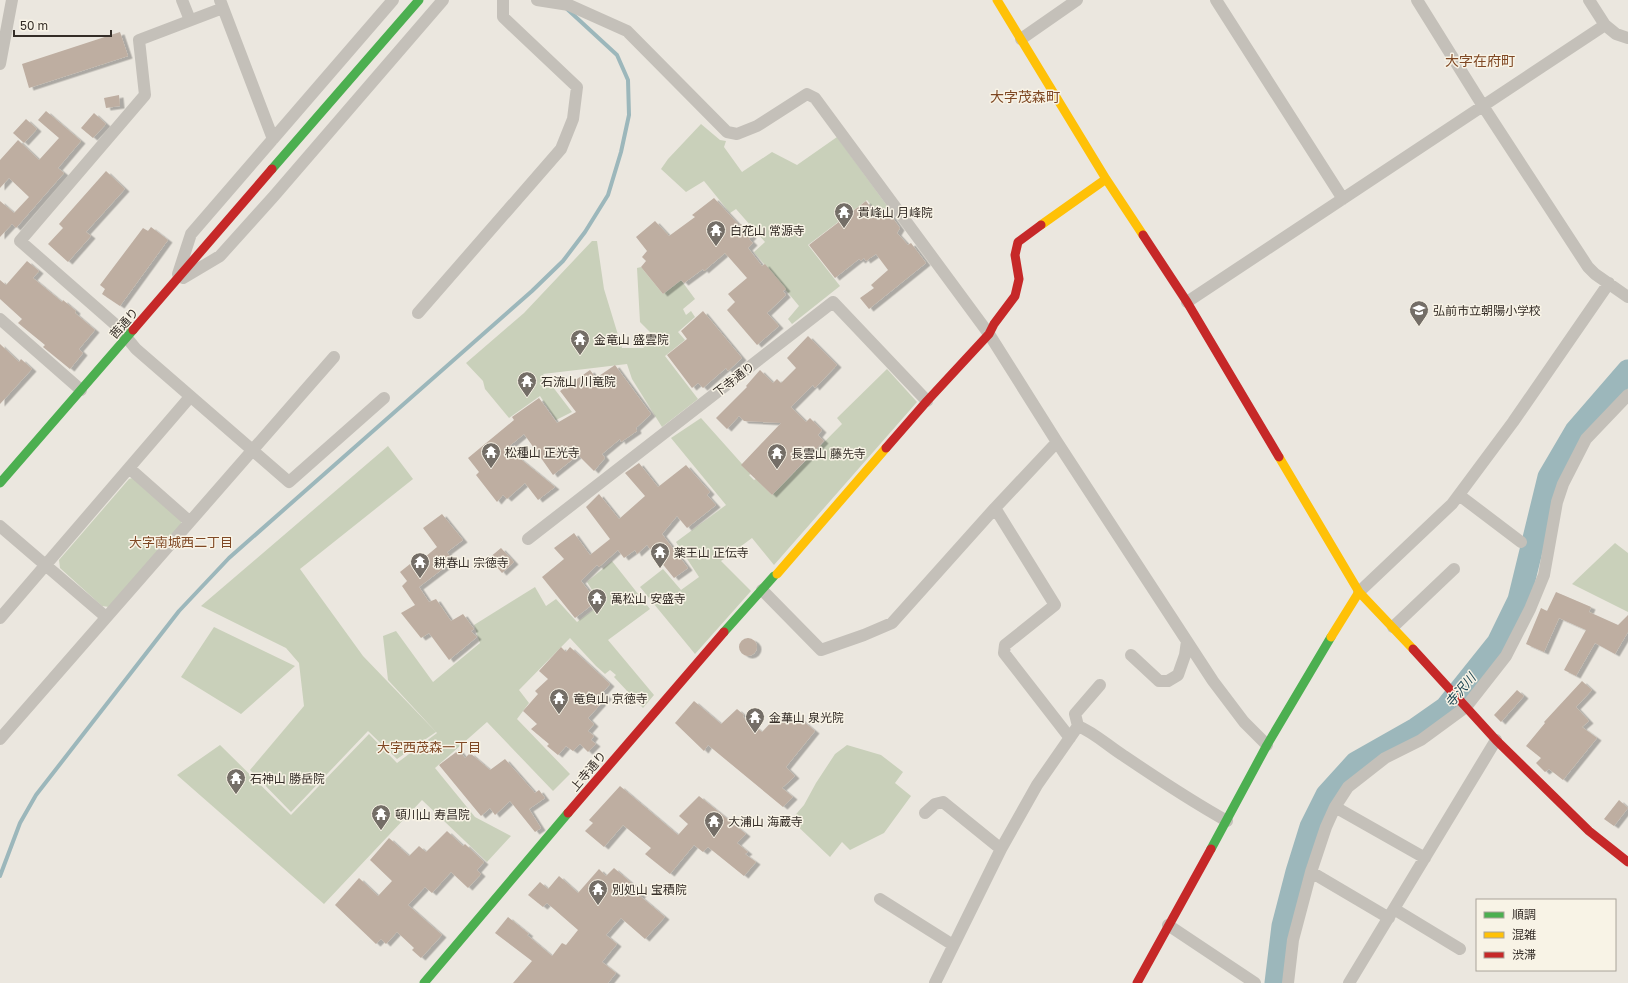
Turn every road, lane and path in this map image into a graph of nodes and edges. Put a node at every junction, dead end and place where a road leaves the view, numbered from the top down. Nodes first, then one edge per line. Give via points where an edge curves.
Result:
1 (12, 0) edge
2 (182, 0) edge
3 (392, 0) edge
4 (419, 0) edge
5 (443, 0) edge
6 (503, 0) edge
7 (997, 0) edge
8 (1077, 0) edge
9 (1216, 0) edge
10 (1417, 0) edge
11 (1590, 0) edge
12 (543, 1) edge
13 (221, 4) edge
14 (190, 20) junction
15 (3, 21) edge
16 (1605, 25) junction
17 (1628, 38) edge
18 (1021, 39) junction
19 (0, 64) edge
20 (1483, 106) junction
21 (273, 139) junction
22 (1106, 179) junction
23 (1343, 199) junction
24 (175, 283) junction
25 (1609, 283) junction
26 (1628, 297) edge
27 (1187, 302) junction
28 (418, 313) dead end
29 (0, 319) edge
30 (989, 334) junction
31 (126, 338) junction
32 (334, 357) dead end
33 (81, 390) junction
34 (1628, 395) edge
35 (190, 397) junction
36 (384, 398) dead end
37 (927, 401) junction
38 (1057, 442) junction
39 (252, 450) junction
40 (129, 468) junction
41 (0, 483) edge
42 (1459, 494) junction
43 (995, 508) junction
44 (190, 522) junction
45 (0, 526) edge
46 (528, 539) dead end
47 (1521, 542) dead end
48 (46, 565) junction
49 (1454, 570) dead end
50 (762, 590) junction
51 (1359, 592) junction
52 (106, 617) junction
53 (0, 618) edge
54 (1393, 627) junction
55 (1187, 641) junction
56 (1131, 655) dead end
57 (1100, 685) dead end
58 (1464, 705) junction
59 (1078, 726) junction
60 (1070, 738) junction
61 (0, 739) edge
62 (1496, 740) junction
63 (1267, 744) junction
64 (1335, 807) junction
65 (925, 813) dead end
66 (1227, 821) junction
67 (1001, 849) junction
68 (1425, 858) junction
69 (1628, 862) edge
70 (1311, 872) junction
71 (880, 899) dead end
72 (1391, 913) junction
73 (1168, 925) junction
74 (953, 945) junction
75 (1460, 949) dead end
76 (424, 983) edge
77 (935, 983) edge
78 (1137, 983) edge
79 (1255, 983) edge
80 (1288, 983) edge
81 (1349, 983) edge

1 - 15 street
2 - 14 street
3 - 21 street
4 - 24 street, 茜通り
5 - 24 street via 220,256
6 - 28 street via 504,17 577,87 573,119 561,149
7 - 18 street
8 - 18 street
9 - 23 street
10 - 20 street
11 - 16 street
12 - 30 street via 569,5 627,31 727,132 737,134 757,126 807,94 815,98
13 - 14 street
13 - 21 street
14 - 31 street via 139,40 145,95 20,241 117,326
15 - 19 street
16 - 17 street via 1616,34
16 - 20 street
18 - 22 street
20 - 23 street
20 - 25 street via 1588,267
21 - 24 street via 191,234
22 - 27 street
22 - 30 street, 上寺通り via 1018,242 1015,256 1019,279 1015,296
23 - 27 street
24 - 31 street, 茜通り
25 - 26 street
25 - 42 street via 1513,422
27 - 51 street
29 - 33 street
30 - 37 street, 上寺通り
30 - 38 street
31 - 33 street, 茜通り
31 - 35 street
32 - 39 street
33 - 41 street, 茜通り
34 - 58 street via 1586,439 1563,484 1557,502 1544,575 1530,609 1506,656
35 - 39 street
35 - 40 street
36 - 39 street via 289,482
37 - 46 street, 下寺通り via 833,302
37 - 50 street, 上寺通り
38 - 43 street
38 - 55 street
39 - 44 street
40 - 44 street
40 - 48 street
42 - 47 street
42 - 51 street via 1452,504
43 - 50 street via 892,623 843,643 821,650
43 - 60 street via 1055,605 1005,646 1004,653
44 - 52 street
45 - 48 street
48 - 52 street
48 - 53 street
49 - 54 street
50 - 76 street, 上寺通り via 655,711
51 - 54 street
51 - 63 street
52 - 61 street
54 - 58 street
55 - 56 street via 1180,672 1168,681 1159,681
55 - 63 street via 1244,722
57 - 59 street via 1075,714
58 - 62 street
58 - 64 street via 1421,740 1385,758 1348,787
59 - 60 street
59 - 66 street via 1090,731 1196,804
60 - 67 street via 1037,785
62 - 68 street
62 - 69 street via 1589,831
63 - 66 street
64 - 68 street
64 - 70 street
65 - 67 street via 935,804 943,802
66 - 73 street
67 - 74 street
68 - 72 street
70 - 72 street
70 - 80 street via 1293,940
71 - 74 street
72 - 75 street
72 - 81 street
73 - 78 street
73 - 79 street
74 - 77 street

